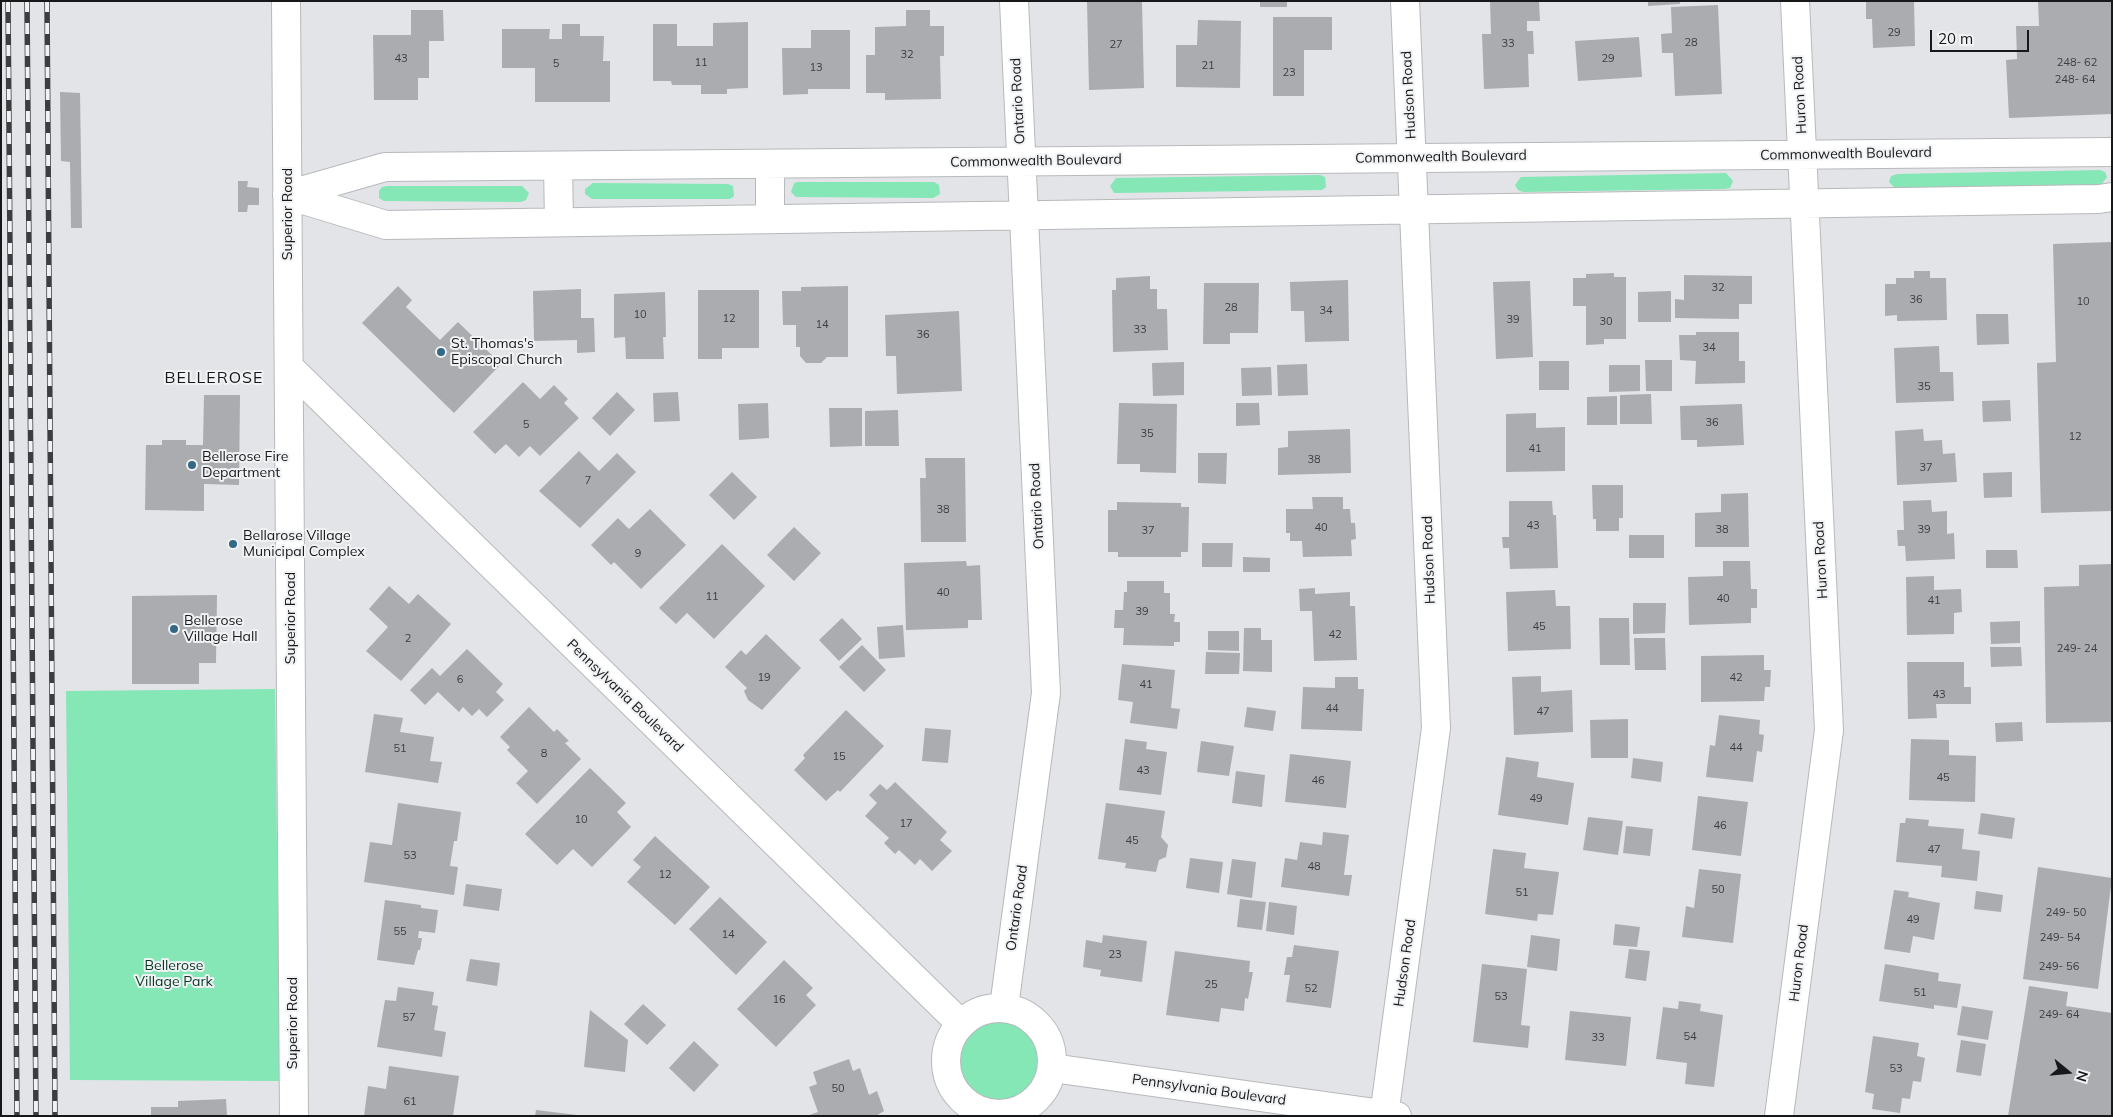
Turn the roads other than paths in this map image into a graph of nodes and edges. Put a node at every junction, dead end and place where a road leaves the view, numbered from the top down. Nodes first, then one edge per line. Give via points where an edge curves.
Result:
1 (1014, 1) edge
2 (1405, 1) edge
3 (1795, 1) edge
4 (290, 5) edge
5 (2112, 152) edge
6 (1802, 154) junction
7 (1412, 158) junction
8 (1021, 161) junction
9 (770, 164) junction
10 (558, 166) junction
11 (287, 195) junction
12 (2112, 196) edge
13 (1805, 204) junction
14 (1414, 210) junction
15 (1024, 215) junction
16 (770, 219) junction
17 (559, 222) junction
18 (289, 367) junction
19 (1004, 1007) junction
20 (961, 1024) junction
21 (1052, 1068) junction
22 (988, 1114) edge
23 (1388, 1115) edge
24 (294, 1116) edge
25 (1779, 1116) edge

1 - 8 street, Ontario Road
2 - 7 street, Hudson Road
3 - 6 street, Huron Road
4 - 11 street, Superior Road
5 - 6 street, Commonwealth Boulevard
6 - 7 street, Commonwealth Boulevard
6 - 13 street, Huron Road
7 - 8 street, Commonwealth Boulevard
7 - 14 street, Hudson Road
8 - 9 street, Commonwealth Boulevard
8 - 15 street, Ontario Road
9 - 10 street, Commonwealth Boulevard
9 - 16 street
10 - 11 street, Commonwealth Boulevard via 385,167
10 - 17 street
11 - 17 street via 386,224
11 - 18 street, Superior Road
12 - 13 street via 2089,200
13 - 14 street
13 - 25 street, Huron Road via 1829,730
14 - 15 street
14 - 23 street, Hudson Road via 1436,728
15 - 16 street
15 - 19 street, Ontario Road via 1046,693
16 - 17 street
18 - 20 street, Pennsylvania Boulevard
18 - 24 street, Superior Road
19 - 20 street via 988,1008
19 - 21 street via 1018,1010 1041,1027 1052,1054
20 - 22 street via 947,1053 947,1069 961,1097
21 - 22 street via 1048,1082 1030,1104 1017,1111
21 - 23 street, Pennsylvania Boulevard

